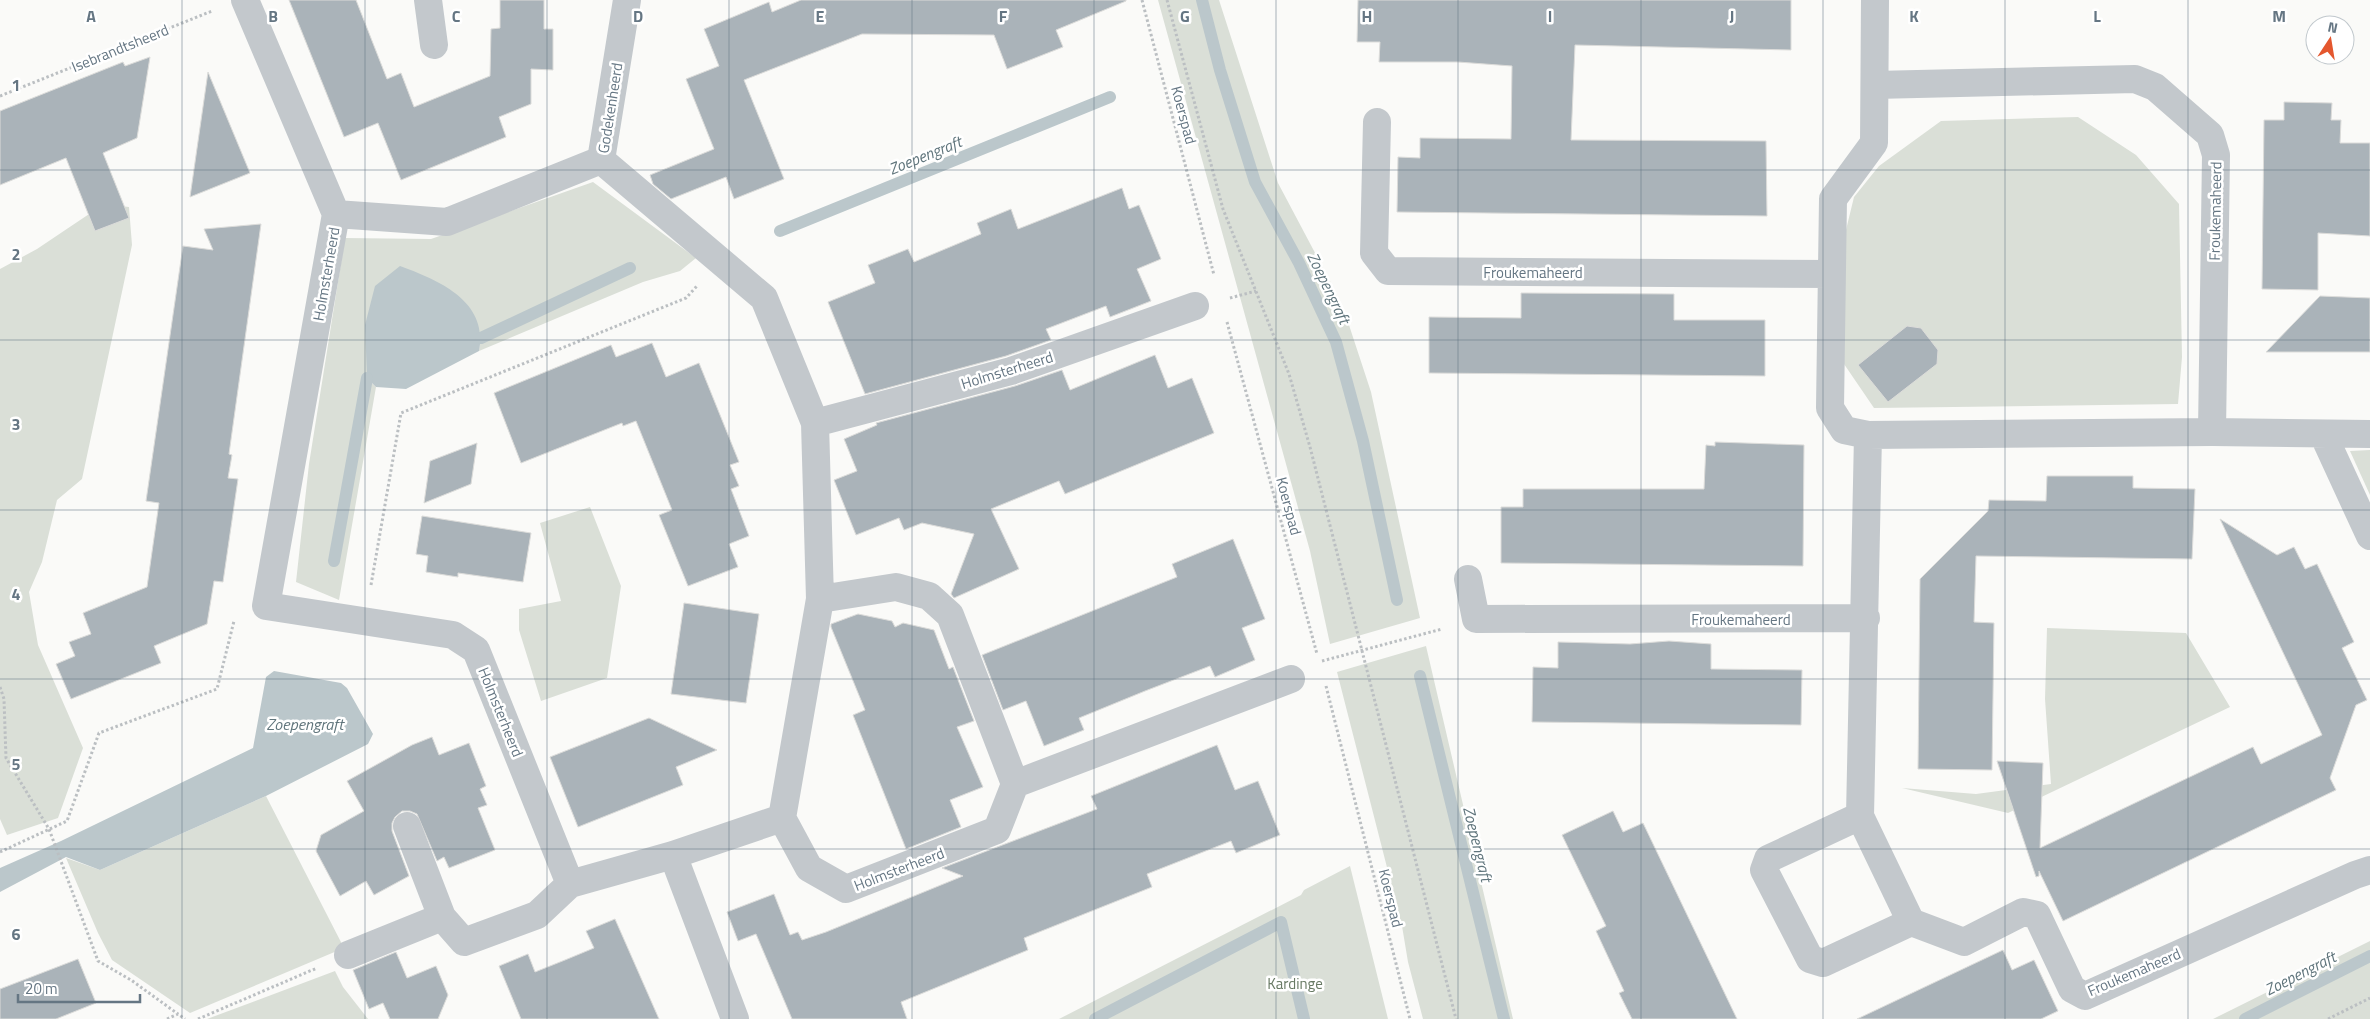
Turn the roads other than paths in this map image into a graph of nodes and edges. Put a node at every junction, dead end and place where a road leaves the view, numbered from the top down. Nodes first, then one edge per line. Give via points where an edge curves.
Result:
1 (245, 0) edge
2 (428, 0) edge
3 (626, 0) edge
4 (1875, 0) edge
5 (434, 45) dead end
6 (1875, 85) junction
7 (1377, 122) dead end
8 (601, 160) junction
9 (336, 214) junction
10 (1831, 274) junction
11 (1208, 303) road end
12 (814, 423) junction
13 (2212, 432) junction
14 (2323, 434) junction
15 (2370, 434) edge
16 (1868, 435) junction
17 (2370, 536) edge
18 (1468, 579) dead end
19 (820, 599) junction
20 (1866, 618) junction
21 (1291, 679) dead end
22 (1015, 784) junction
23 (1860, 816) junction
24 (782, 818) junction
25 (407, 826) dead end
26 (672, 854) junction
27 (2370, 870) edge
28 (570, 884) junction
29 (442, 917) junction
30 (1911, 922) junction
31 (348, 955) road end
32 (735, 1019) edge

1 - 9 street
2 - 5 street
3 - 8 street, Godekenheerd
4 - 6 street
6 - 10 street via 1874,143 1833,199
6 - 13 street, Froukemaheerd via 2135,79 2155,87 2210,135 2216,155
7 - 10 street, Froukemaheerd via 1374,254 1388,271
8 - 9 street, Holmsterheerd via 448,222
8 - 12 street, Godekenheerd via 764,298
9 - 28 street, Holmsterheerd via 266,606 453,635 476,650
10 - 16 street via 1830,408 1844,430
11 - 12 street, Holmsterheerd via 1011,371
12 - 19 street
13 - 14 street
13 - 16 street
14 - 15 street
14 - 17 street
16 - 20 street
18 - 20 street, Froukemaheerd via 1476,619
19 - 22 street via 896,587 929,596 950,615
19 - 24 street
20 - 23 street
21 - 22 street
22 - 24 street, Holmsterheerd via 997,830 846,889 809,868
23 - 30 street
23 - 30 street via 1768,859 1764,870 1810,959 1823,963
24 - 26 street
25 - 29 street
26 - 28 street
26 - 32 street
27 - 30 street, Froukemaheerd via 2085,996 2072,989 2037,915 2023,912 1964,942
28 - 29 street via 537,914 464,942
29 - 31 street

